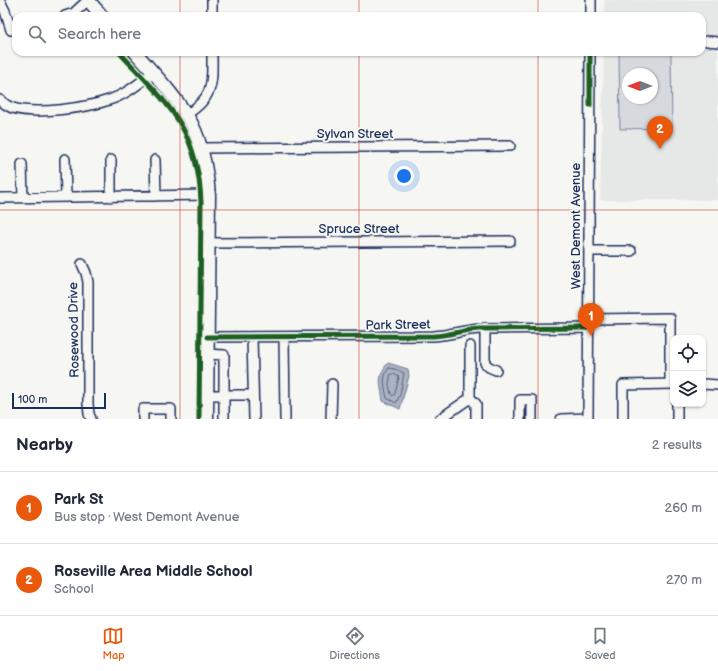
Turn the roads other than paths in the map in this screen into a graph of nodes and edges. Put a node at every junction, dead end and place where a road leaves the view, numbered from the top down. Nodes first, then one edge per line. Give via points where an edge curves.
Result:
1 (88, 0) edge
2 (212, 0) edge
3 (591, 0) edge
4 (0, 1) edge
5 (75, 12) edge
6 (98, 12) edge
7 (212, 12) edge
8 (591, 12) edge
9 (12, 30) edge
10 (707, 42) dead end
11 (718, 42) edge
12 (138, 56) edge
13 (212, 56) edge
14 (590, 56) edge
15 (153, 73) junction
16 (0, 100) edge
17 (186, 116) junction
18 (510, 146) dead end
19 (201, 148) junction
20 (65, 159) dead end
21 (111, 160) dead end
22 (155, 160) dead end
23 (22, 164) dead end
24 (209, 195) junction
25 (156, 196) junction
26 (111, 197) junction
27 (0, 198) edge
28 (23, 198) junction
29 (66, 198) junction
30 (510, 241) dead end
31 (208, 243) junction
32 (589, 251) junction
33 (631, 251) dead end
34 (82, 264) dead end
35 (589, 323) junction
36 (485, 328) junction
37 (252, 337) junction
38 (284, 337) junction
39 (207, 338) junction
40 (470, 346) dead end
41 (207, 354) junction
42 (496, 370) dead end
43 (671, 371) edge
44 (332, 384) dead end
45 (670, 384) edge
46 (706, 384) edge
47 (718, 385) edge
48 (207, 395) junction
49 (224, 395) junction
50 (253, 395) junction
51 (470, 398) junction
52 (677, 407) edge
53 (588, 418) edge
54 (91, 419) edge
55 (143, 419) edge
56 (171, 419) edge
57 (207, 419) edge
58 (224, 419) edge
59 (254, 419) edge
60 (284, 419) edge
61 (331, 419) edge
62 (440, 419) edge
63 (476, 419) edge
64 (520, 419) edge
65 (532, 419) edge
66 (562, 419) edge
67 (623, 419) edge
68 (677, 419) edge

1 - 5 street
1 - 6 main road
2 - 7 street
3 - 8 street
4 - 9 street
10 - 11 street
12 - 15 main road
13 - 17 street via 212,81 209,93 202,103
14 - 32 street, West Demont Avenue
15 - 16 street via 128,91 110,100 88,106 24,110 11,108
15 - 17 main road via 168,89
17 - 19 main road
18 - 19 street, Sylvan Street
19 - 24 main road
20 - 29 street
21 - 26 street
22 - 25 street
23 - 28 street
24 - 25 street
24 - 31 main road
25 - 26 street
26 - 29 street
27 - 28 street
28 - 29 street
30 - 31 street, Spruce Street
31 - 39 main road
32 - 33 street
32 - 35 street, West Demont Avenue
34 - 54 street, Rosewood Drive via 88,282 88,404
35 - 36 street, Park Street
35 - 43 street via 670,318
35 - 53 street, West Demont Avenue
36 - 38 street, Park Street via 434,336
36 - 42 street via 485,363
37 - 38 street, Park Street
37 - 39 street, Park Street
37 - 50 street
38 - 60 street
39 - 41 main road
40 - 51 street
41 - 48 main road
41 - 49 street via 224,355
44 - 61 street
45 - 67 street via 623,385
46 - 47 street
48 - 49 street
48 - 57 main road
49 - 50 street
49 - 58 street
50 - 59 street
51 - 62 street
51 - 63 street via 476,404
52 - 68 street
53 - 66 street
55 - 56 street via 143,409 170,409
64 - 65 street via 520,400 532,400

